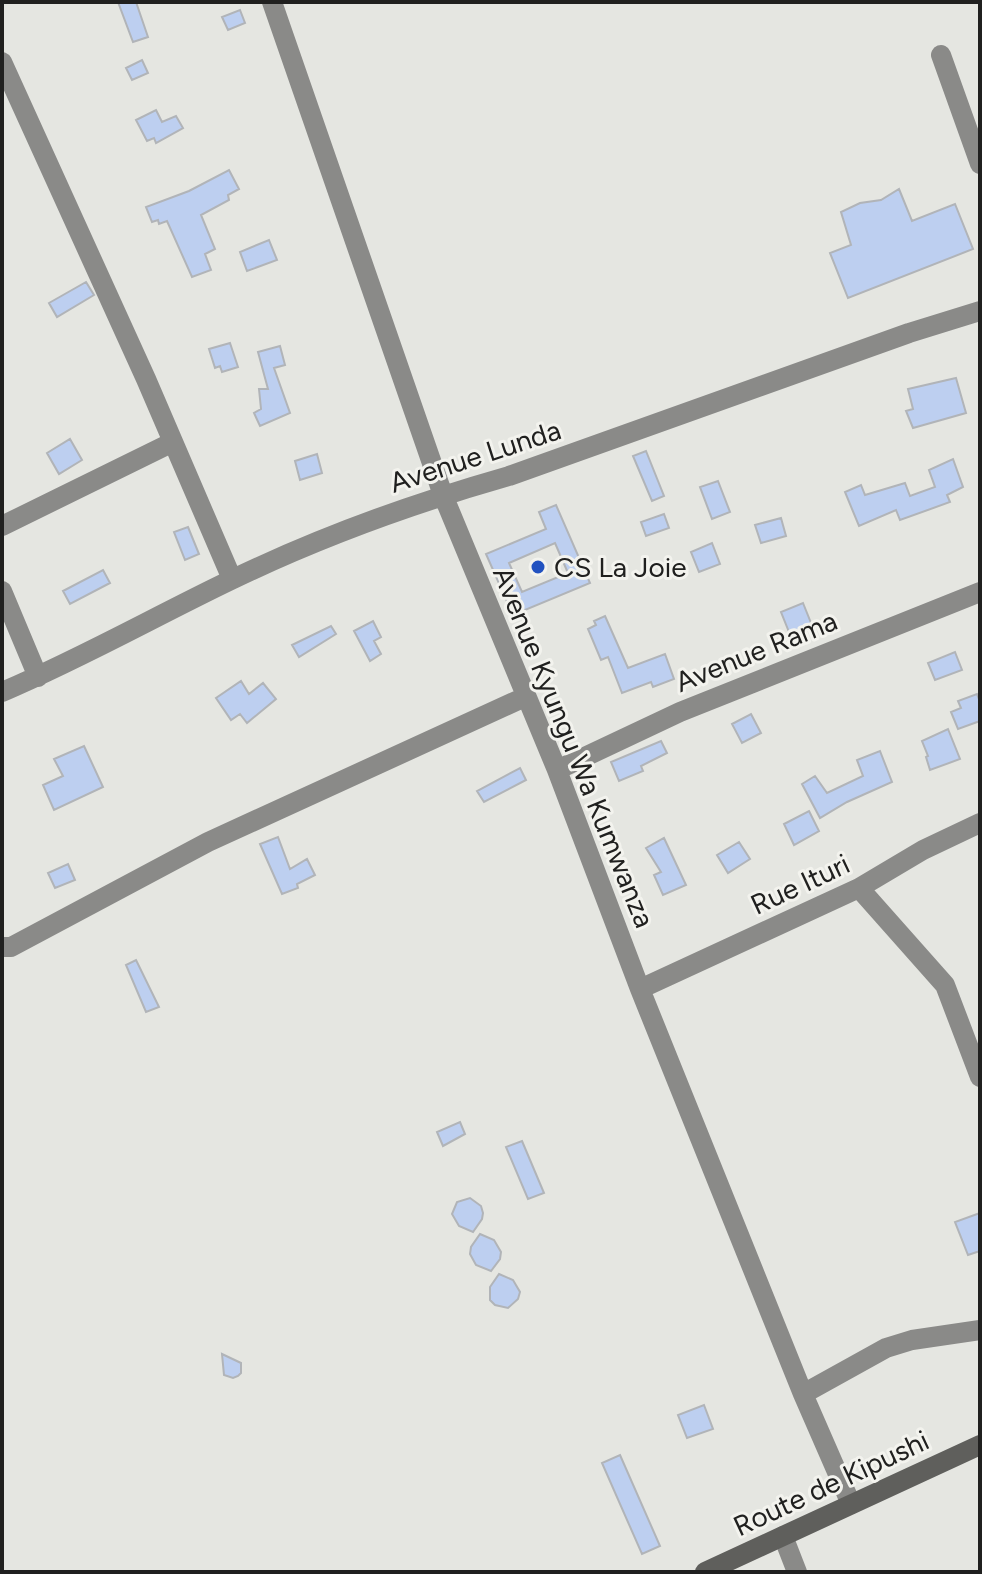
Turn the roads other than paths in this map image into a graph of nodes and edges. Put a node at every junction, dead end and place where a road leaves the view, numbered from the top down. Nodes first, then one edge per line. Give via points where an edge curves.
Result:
1 (272, 2) edge
2 (941, 55) dead end
3 (2, 62) edge
4 (980, 164) edge
5 (980, 311) edge
6 (173, 442) junction
7 (443, 495) junction
8 (2, 526) edge
9 (232, 579) junction
10 (2, 591) edge
11 (980, 592) edge
12 (38, 677) junction
13 (2, 692) edge
14 (525, 697) junction
15 (557, 770) junction
16 (980, 823) edge
17 (859, 888) junction
18 (2, 947) edge
19 (640, 989) junction
20 (980, 1077) edge
21 (980, 1330) edge
22 (803, 1394) junction
23 (980, 1445) edge
24 (851, 1504) junction
25 (783, 1536) junction
26 (705, 1572) edge
27 (797, 1572) edge

1 - 7 street, Avenue Kyungu Wa Kumwanza
2 - 4 street
3 - 6 street
5 - 7 street, Avenue Lunda
6 - 8 street
6 - 9 street
7 - 9 street, Avenue Lunda
7 - 14 street, Avenue Kyungu Wa Kumwanza
9 - 12 street, Avenue Lunda
10 - 12 street
11 - 15 street, Avenue Rama via 680,712
12 - 13 street, Avenue Lunda
14 - 15 street, Avenue Kyungu Wa Kumwanza
14 - 18 street via 208,842 11,947
15 - 19 street, Avenue Kyungu Wa Kumwanza
16 - 17 street, Rue Ituri
17 - 19 street, Rue Ituri
17 - 20 street via 945,985
19 - 22 street, Avenue Kyungu Wa Kumwanza
21 - 22 street via 886,1348
22 - 24 street, Avenue Kyungu Wa Kumwanza
23 - 24 main road, Route de Kipushi
24 - 25 main road, Route de Kipushi
25 - 26 main road, Route de Kipushi
25 - 27 street

